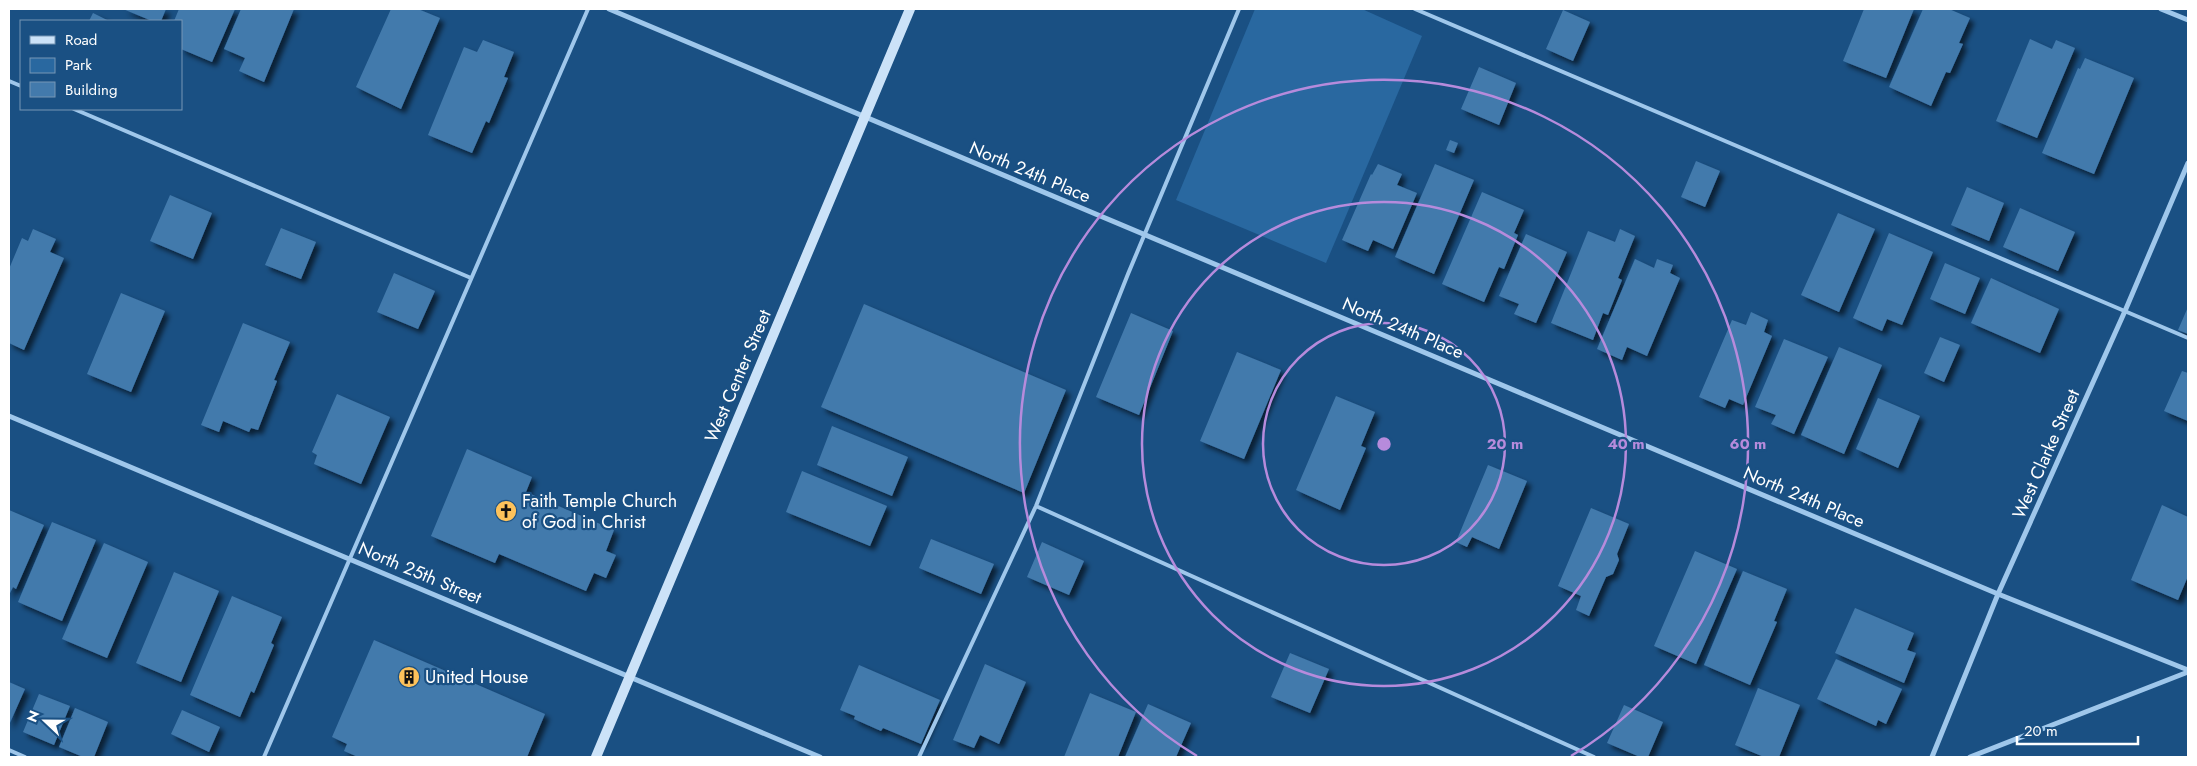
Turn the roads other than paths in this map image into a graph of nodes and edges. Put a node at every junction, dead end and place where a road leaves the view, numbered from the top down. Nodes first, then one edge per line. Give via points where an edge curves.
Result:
1 (588, 9) edge
2 (609, 9) edge
3 (910, 9) edge
4 (1239, 9) edge
5 (1415, 9) edge
6 (2161, 9) edge
7 (2188, 20) edge
8 (76, 110) edge
9 (864, 117) junction
10 (2188, 163) edge
11 (1145, 235) junction
12 (471, 278) junction
13 (2125, 311) junction
14 (2188, 338) edge
15 (9, 416) edge
16 (1036, 506) junction
17 (349, 558) junction
18 (1998, 594) junction
19 (2188, 671) edge
20 (630, 676) junction
21 (9, 750) edge
22 (25, 757) edge
23 (264, 757) edge
24 (596, 757) edge
25 (820, 757) edge
26 (919, 757) edge
27 (1594, 757) edge
28 (1932, 757) edge
29 (1970, 757) edge

1 - 12 lane
2 - 9 street, North 24th Place
3 - 9 street, West Center Street
4 - 11 lane
5 - 13 lane
6 - 7 street
8 - 12 lane
9 - 11 street, North 24th Place
9 - 20 street, West Center Street
10 - 13 street, West Clarke Street
11 - 16 lane
11 - 18 street, North 24th Place
12 - 17 lane
13 - 14 lane
13 - 18 street, West Clarke Street
15 - 17 street, North 25th Street
16 - 26 lane
16 - 27 lane
17 - 20 street, North 25th Street
17 - 23 lane
18 - 19 street, North 24th Place
18 - 28 street, West Clarke Street
19 - 29 street
20 - 24 street, West Center Street
20 - 25 street, North 25th Street
21 - 22 lane

